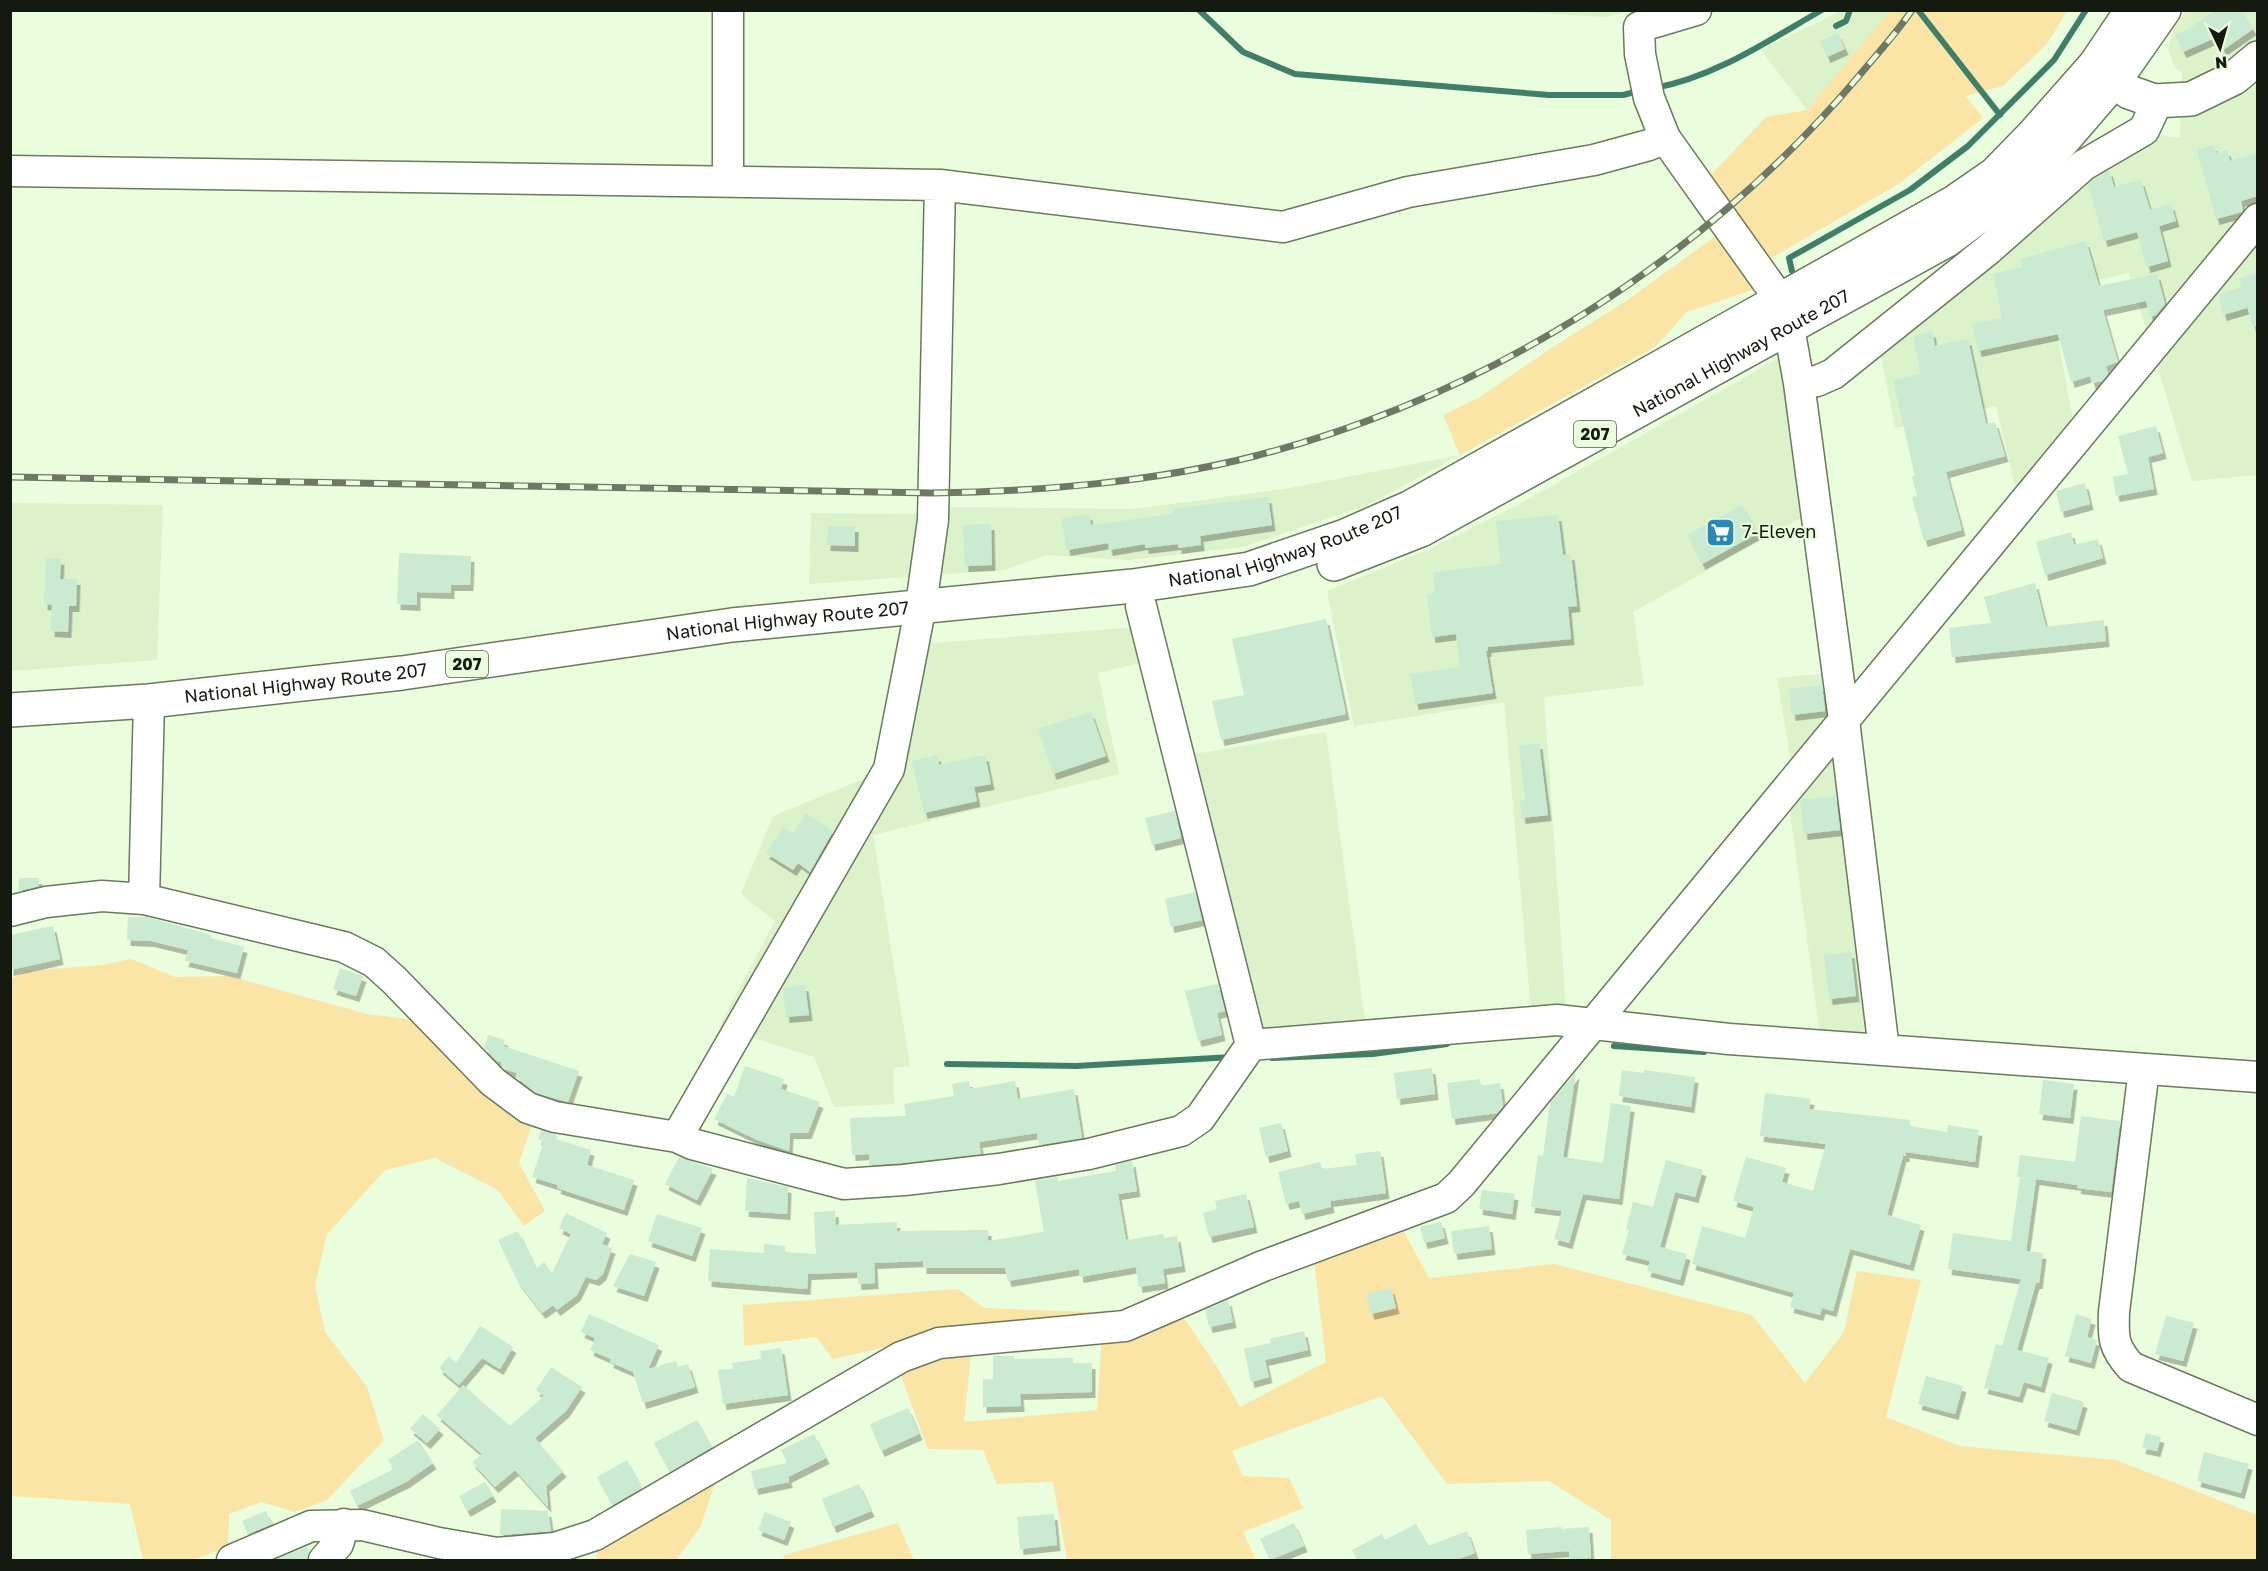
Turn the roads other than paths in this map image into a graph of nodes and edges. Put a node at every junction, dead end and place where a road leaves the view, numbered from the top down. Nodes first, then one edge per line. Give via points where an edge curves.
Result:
1 (728, 10) edge
2 (1696, 10) edge
3 (2152, 13) edge
4 (2258, 58) edge
5 (2105, 72) junction
6 (2154, 100) junction
7 (1665, 138) junction
8 (10, 171) edge
9 (728, 181) junction
10 (940, 185) junction
11 (2258, 219) edge
12 (1785, 314) junction
13 (1799, 383) junction
14 (921, 605) junction
15 (1141, 606) junction
16 (149, 701) junction
17 (10, 710) edge
18 (1844, 720) junction
19 (144, 898) junction
20 (10, 911) edge
21 (1593, 1024) junction
22 (1251, 1045) junction
23 (1884, 1050) junction
24 (2144, 1069) junction
25 (2258, 1077) edge
26 (677, 1137) junction
27 (2258, 1420) edge
28 (344, 1524) junction
29 (446, 1552) edge
30 (232, 1560) edge
31 (324, 1560) edge

1 - 9 street
2 - 7 street via 1639,27 1648,90
3 - 5 main road, National Highway Route 207 / 207
4 - 6 main road via 2234,78 2191,99
5 - 6 main road via 2129,92
5 - 12 main road, National Highway Route 207 / 207 via 1995,174
6 - 13 street via 2144,130 2085,165 1989,249 1833,374
7 - 10 street via 1594,160 1408,192 1283,227
7 - 12 street
8 - 9 street
9 - 10 street
10 - 14 street via 933,520
11 - 18 street
12 - 13 street
12 - 14 main road, National Highway Route 207 / 207 via 1410,507 1345,536 1249,569 1133,586
12 - 15 main road, National Highway Route 207 / 207 via 1420,530 1297,576 1221,595
13 - 18 street
14 - 15 main road, National Highway Route 207 / 207
14 - 16 main road, National Highway Route 207 / 207 via 732,625 402,673
14 - 26 street via 889,769
15 - 22 street
16 - 17 main road, National Highway Route 207 / 207
16 - 19 street
18 - 21 street
18 - 23 street
19 - 20 street via 102,896 46,902
19 - 26 street via 344,947 374,962 493,1082 528,1108 555,1117
21 - 22 street via 1557,1020
21 - 23 street
21 - 29 street via 1446,1198 1263,1266 1125,1326 939,1343 902,1357 595,1535 555,1548
22 - 26 street via 1200,1118 1181,1131 1089,1154 999,1169 844,1184
23 - 24 street
24 - 25 street
24 - 27 street via 2114,1312 2113,1333 2118,1353 2131,1367
28 - 29 street via 362,1525
28 - 30 street via 311,1526
28 - 31 street via 338,1544

